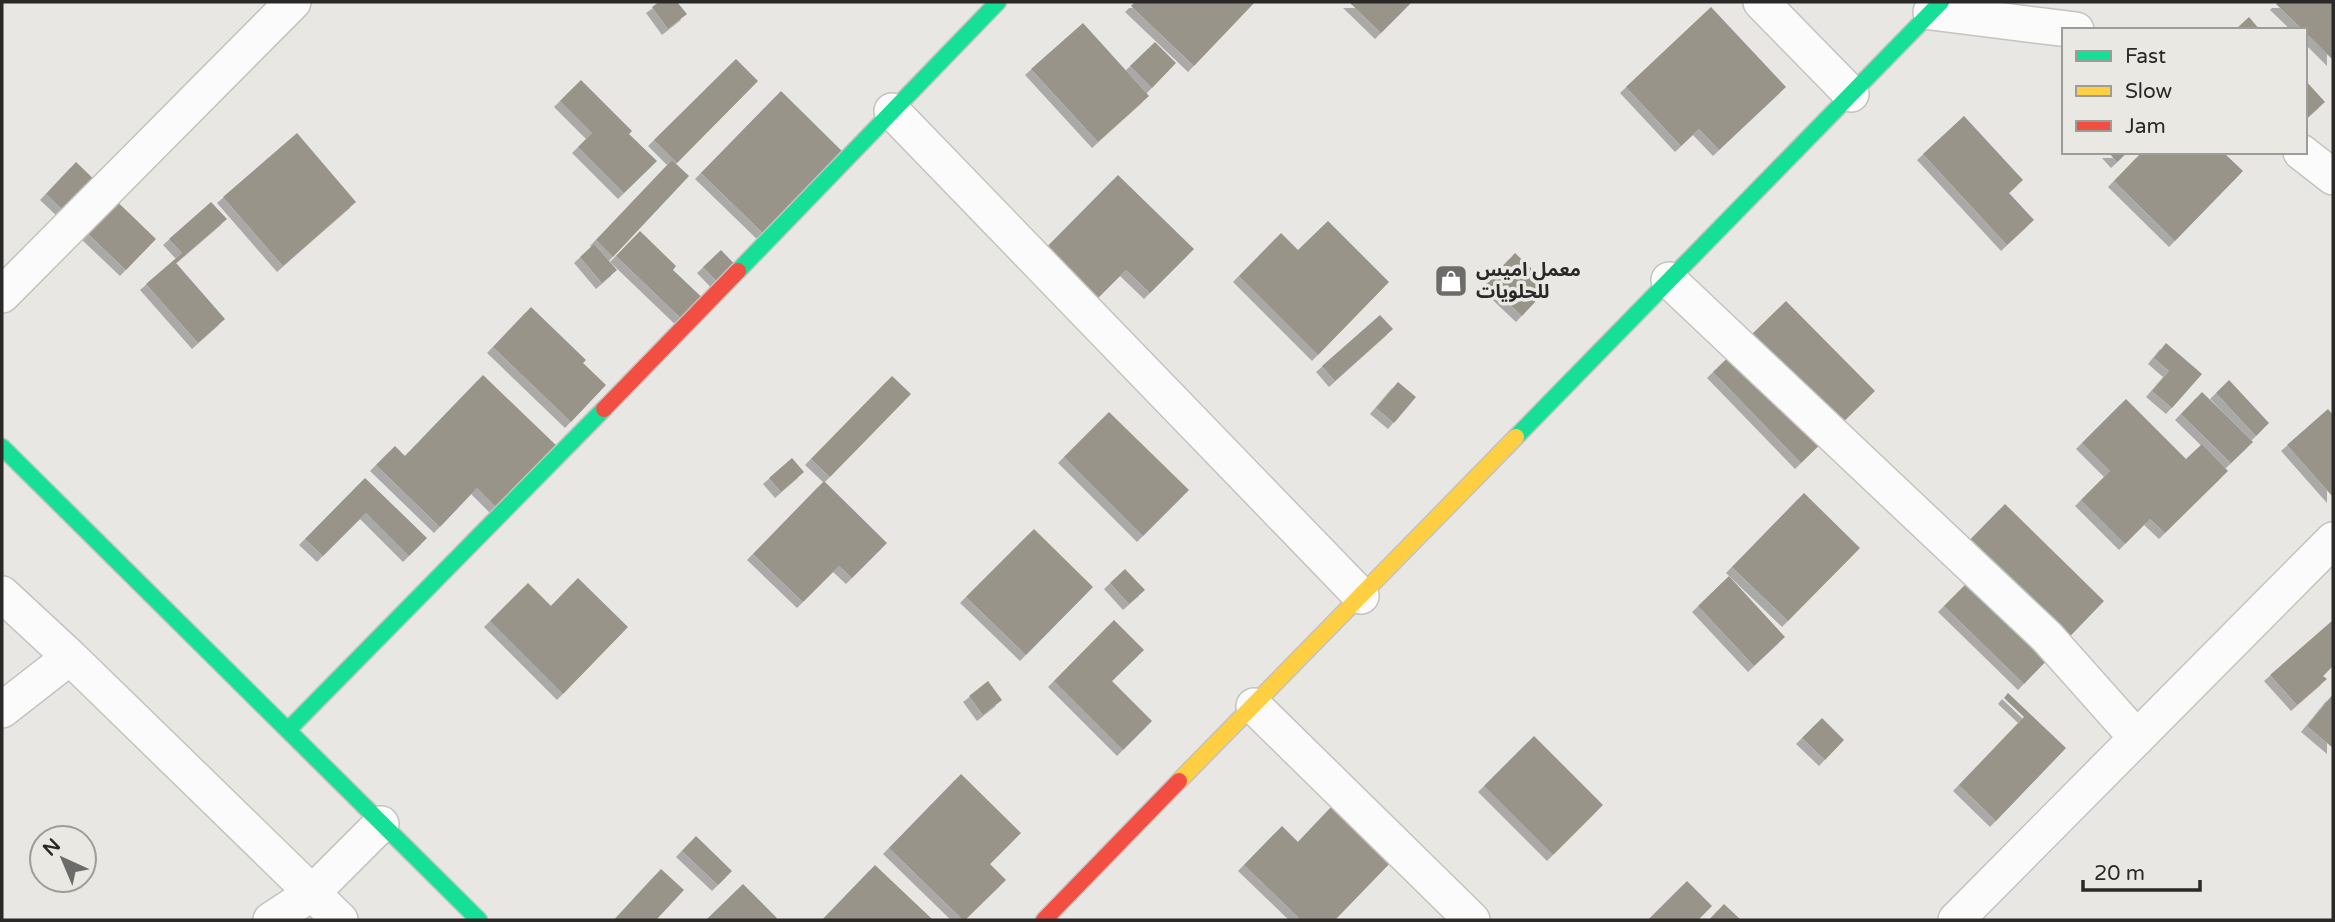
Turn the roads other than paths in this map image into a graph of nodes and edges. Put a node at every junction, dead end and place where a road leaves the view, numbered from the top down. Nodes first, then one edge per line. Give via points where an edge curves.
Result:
1 (293, 2) edge
2 (998, 2) edge
3 (1761, 2) edge
4 (1936, 7) edge
5 (2064, 28) edge
6 (1851, 94) junction
7 (892, 111) junction
8 (2304, 154) edge
9 (2333, 177) edge
10 (1670, 280) junction
11 (2, 295) edge
12 (2, 447) edge
13 (2333, 541) edge
14 (2, 594) edge
15 (1361, 596) junction
16 (70, 657) junction
17 (1254, 706) junction
18 (2, 710) edge
19 (288, 730) junction
20 (2137, 738) junction
21 (381, 824) junction
22 (312, 893) junction
23 (271, 920) edge
24 (340, 920) edge
25 (479, 920) edge
26 (1044, 920) edge
27 (1472, 920) edge
28 (1956, 920) edge

1 - 11 street
2 - 7 street
3 - 6 street
4 - 5 street
4 - 6 street
6 - 10 street
7 - 15 street
7 - 19 street
8 - 9 street
10 - 15 street
10 - 20 street via 2047,636
12 - 19 street
13 - 20 street
14 - 16 street
15 - 17 street
16 - 18 street
16 - 22 street
17 - 26 street
17 - 27 street
19 - 21 street
20 - 28 street
21 - 22 street
21 - 25 street
22 - 23 street
22 - 24 street

